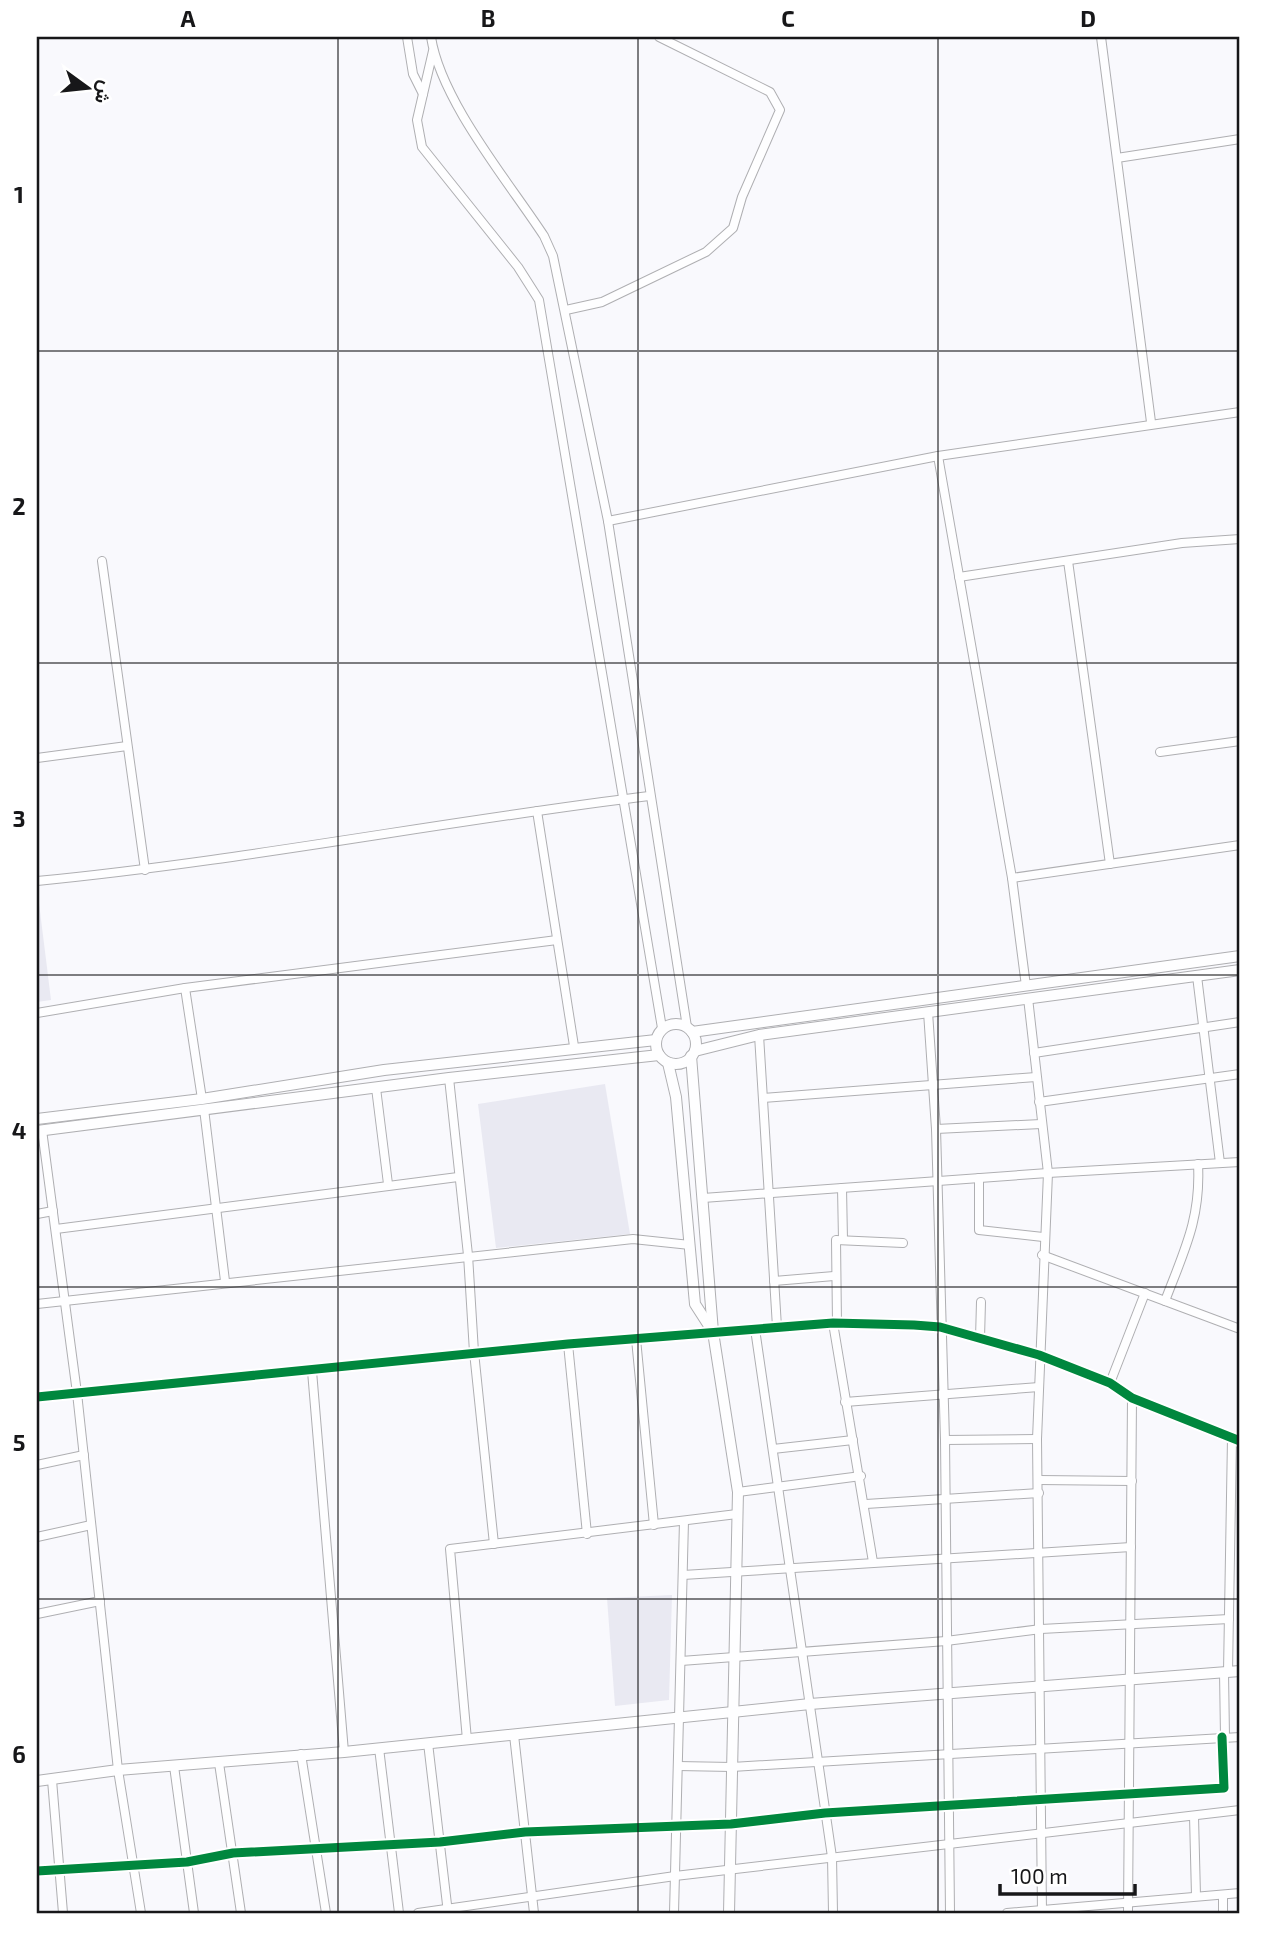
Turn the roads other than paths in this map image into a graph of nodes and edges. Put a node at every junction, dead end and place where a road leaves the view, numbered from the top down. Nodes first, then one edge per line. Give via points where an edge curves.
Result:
1 (407, 37) edge
2 (431, 37) edge
3 (659, 37) edge
4 (1101, 37) edge
5 (433, 51) junction
6 (423, 94) junction
7 (1240, 139) edge
8 (1117, 158) junction
9 (566, 310) junction
10 (1240, 412) edge
11 (1151, 422) junction
12 (938, 456) junction
13 (608, 521) junction
14 (1240, 539) edge
15 (102, 561) dead end
16 (1068, 561) junction
17 (959, 577) junction
18 (1240, 741) edge
19 (127, 746) junction
20 (1160, 752) dead end
21 (37, 758) edge
22 (649, 796) junction
23 (626, 798) junction
24 (537, 811) junction
25 (1240, 845) edge
26 (1110, 864) junction
27 (145, 870) junction
28 (1012, 878) junction
29 (37, 881) edge
30 (557, 940) junction
31 (1240, 956) edge
32 (1240, 970) edge
33 (1197, 976) junction
34 (1026, 986) junction
35 (186, 988) junction
36 (1028, 998) junction
37 (929, 1012) junction
38 (37, 1013) edge
39 (1240, 1022) edge
40 (1203, 1027) junction
41 (662, 1028) junction
42 (690, 1029) junction
43 (758, 1035) junction
44 (656, 1040) junction
45 (574, 1046) junction
46 (1034, 1052) junction
47 (693, 1054) junction
48 (659, 1055) junction
49 (668, 1062) junction
50 (1240, 1074) edge
51 (1036, 1077) junction
52 (449, 1078) junction
53 (1211, 1078) junction
54 (933, 1085) junction
55 (376, 1088) junction
56 (763, 1098) junction
57 (1039, 1102) junction
58 (203, 1104) junction
59 (37, 1119) edge
60 (1041, 1124) junction
61 (936, 1129) junction
62 (39, 1131) edge
63 (1240, 1162) edge
64 (1220, 1163) junction
65 (1198, 1164) junction
66 (1048, 1172) junction
67 (458, 1177) junction
68 (979, 1178) junction
69 (937, 1181) junction
70 (388, 1184) junction
71 (842, 1188) junction
72 (769, 1193) junction
73 (703, 1198) junction
74 (218, 1209) junction
75 (52, 1211) junction
76 (37, 1214) edge
77 (56, 1229) junction
78 (1043, 1237) junction
79 (843, 1240) junction
80 (902, 1243) dead end
81 (690, 1245) junction
82 (468, 1255) junction
83 (1042, 1255) junction
84 (835, 1276) junction
85 (225, 1281) junction
86 (774, 1281) junction
87 (1144, 1293) junction
88 (65, 1301) junction
89 (1165, 1301) junction
90 (981, 1302) dead end
91 (37, 1304) edge
92 (835, 1323) junction
93 (777, 1327) junction
94 (940, 1327) junction
95 (755, 1329) junction
96 (1240, 1329) edge
97 (713, 1332) junction
98 (980, 1338) junction
99 (636, 1339) junction
100 (568, 1344) junction
101 (474, 1352) junction
102 (1039, 1355) junction
103 (313, 1371) junction
104 (1110, 1383) junction
105 (1039, 1387) junction
106 (942, 1392) junction
107 (77, 1393) junction
108 (37, 1397) edge
109 (1132, 1398) junction
110 (845, 1402) junction
111 (1037, 1439) junction
112 (853, 1440) junction
113 (945, 1440) junction
114 (1236, 1440) edge
115 (773, 1449) junction
116 (84, 1455) junction
117 (37, 1465) edge
118 (861, 1476) junction
119 (1039, 1480) junction
120 (1132, 1481) junction
121 (778, 1489) junction
122 (738, 1492) junction
123 (1039, 1493) junction
124 (945, 1498) junction
125 (866, 1504) junction
126 (737, 1514) junction
127 (684, 1521) junction
128 (91, 1525) junction
129 (654, 1525) junction
130 (587, 1534) junction
131 (37, 1537) edge
132 (494, 1544) junction
133 (1131, 1547) junction
134 (1039, 1551) junction
135 (946, 1558) junction
136 (873, 1562) junction
137 (789, 1567) junction
138 (736, 1571) junction
139 (683, 1575) junction
140 (100, 1601) junction
141 (37, 1614) edge
142 (1229, 1619) junction
143 (1129, 1627) junction
144 (1041, 1629) junction
145 (946, 1641) junction
146 (802, 1652) junction
147 (734, 1657) junction
148 (681, 1661) junction
149 (1240, 1671) edge
150 (1226, 1672) junction
151 (1130, 1680) junction
152 (1041, 1686) junction
153 (946, 1692) junction
154 (810, 1704) junction
155 (733, 1714) junction
156 (679, 1719) junction
157 (514, 1735) junction
158 (1223, 1737) junction
159 (1240, 1737) edge
160 (467, 1740) junction
161 (1130, 1742) junction
162 (428, 1743) junction
163 (380, 1748) junction
164 (1041, 1749) junction
165 (344, 1752) junction
166 (948, 1753) junction
167 (301, 1754) junction
168 (818, 1762) junction
169 (219, 1763) junction
170 (174, 1766) junction
171 (678, 1766) junction
172 (732, 1767) junction
173 (118, 1770) junction
174 (52, 1780) junction
175 (37, 1781) edge
176 (1129, 1793) junction
177 (1042, 1801) junction
178 (948, 1806) junction
179 (1240, 1811) edge
180 (825, 1813) junction
181 (1194, 1816) junction
182 (1128, 1823) junction
183 (731, 1824) junction
184 (676, 1826) junction
185 (1041, 1831) junction
186 (525, 1832) junction
187 (440, 1842) junction
188 (950, 1842) junction
189 (391, 1844) junction
190 (316, 1849) junction
191 (233, 1853) junction
192 (832, 1857) junction
193 (187, 1862) junction
194 (133, 1866) junction
195 (60, 1869) junction
196 (730, 1869) junction
197 (37, 1871) edge
198 (675, 1876) junction
199 (1240, 1893) edge
200 (1223, 1895) junction
201 (1196, 1896) junction
202 (532, 1897) junction
203 (1128, 1902) junction
204 (448, 1911) edge
205 (1042, 1911) edge
206 (63, 1913) edge
207 (141, 1913) edge
208 (194, 1913) edge
209 (241, 1913) edge
210 (326, 1913) edge
211 (399, 1913) edge
212 (418, 1913) edge
213 (534, 1913) edge
214 (674, 1913) edge
215 (729, 1913) edge
216 (833, 1913) edge
217 (950, 1913) edge
218 (1007, 1913) edge
219 (1128, 1913) edge
220 (1223, 1913) edge

1 - 6 street via 413,74
2 - 5 street
3 - 9 street via 770,92 780,110 733,228 719,242 602,302
4 - 8 street
5 - 6 street
5 - 9 street via 454,101 544,236
6 - 23 street via 417,120 422,146 540,300
7 - 8 street
8 - 11 street
9 - 13 street
10 - 11 street
11 - 12 street
12 - 13 street
12 - 17 street
13 - 22 street
14 - 16 street
15 - 19 street
16 - 17 street
16 - 26 street
17 - 28 street
18 - 20 street
19 - 21 street
19 - 27 street
22 - 23 street
22 - 42 street
23 - 24 street
23 - 41 street
24 - 27 street
24 - 30 street
25 - 26 street
26 - 28 street
27 - 29 street
28 - 34 street
30 - 35 street
30 - 45 street
31 - 34 street
32 - 33 street
33 - 36 street
33 - 40 street
34 - 42 street
35 - 38 street
35 - 58 street
36 - 37 street
36 - 46 street
37 - 43 street
37 - 54 street
39 - 40 street
40 - 46 street
40 - 53 street
41 - 42 street via 675,1023
41 - 44 street
42 - 47 street
43 - 47 street
43 - 56 street
44 - 45 street
44 - 48 street
45 - 58 street via 384,1070
46 - 51 street
47 - 49 street via 681,1063
47 - 73 street
48 - 49 street
48 - 52 street
49 - 81 street via 676,1097
50 - 53 street
51 - 54 street
51 - 57 street
52 - 55 street
52 - 67 street
53 - 57 street
53 - 64 street
54 - 56 street
54 - 61 street
55 - 58 street
55 - 70 street
56 - 72 street
57 - 60 street
58 - 59 street
58 - 62 street
58 - 74 street
60 - 61 street
60 - 66 street
61 - 69 street
62 - 75 street
63 - 64 street
64 - 65 street
65 - 66 street
65 - 89 street via 1200,1197 1195,1221
66 - 68 street
66 - 78 street
67 - 70 street
67 - 82 street
68 - 69 street
68 - 78 street via 979,1230
69 - 71 street
69 - 94 street
70 - 74 street
71 - 72 street
71 - 79 street
72 - 73 street
72 - 86 street
73 - 97 street
74 - 77 street
74 - 85 street
75 - 76 street
75 - 77 street
77 - 88 street
78 - 83 street
79 - 80 street
79 - 84 street via 836,1240
81 - 82 street via 633,1239
81 - 97 street via 695,1304
82 - 85 street
82 - 101 street
83 - 87 street
83 - 102 street
84 - 86 street
84 - 92 street
85 - 88 street
86 - 93 street
87 - 89 street
87 - 104 street
88 - 91 street
88 - 107 street
89 - 96 street
90 - 98 street
92 - 93 street
92 - 94 street
92 - 110 street
93 - 95 street
94 - 98 street
94 - 106 street
95 - 97 street
95 - 115 street
97 - 99 street
97 - 122 street
98 - 102 street
99 - 100 street
99 - 129 street
100 - 101 street
100 - 130 street
101 - 103 street
101 - 132 street
102 - 104 street
102 - 105 street
103 - 107 street
103 - 165 street
104 - 109 street
105 - 106 street
105 - 111 street
106 - 110 street
106 - 113 street
107 - 108 street
107 - 116 street
109 - 114 street
109 - 120 street
110 - 112 street
111 - 113 street
111 - 119 street
112 - 115 street
112 - 118 street
113 - 124 street
114 - 142 street
115 - 121 street
116 - 117 street
116 - 128 street
118 - 121 street
118 - 125 street
119 - 120 street
119 - 123 street
120 - 133 street
121 - 122 street
121 - 137 street
122 - 126 street
123 - 124 street
123 - 134 street
124 - 125 street
124 - 135 street
125 - 136 street
126 - 127 street
126 - 138 street
127 - 129 street
127 - 139 street
128 - 131 street
128 - 140 street
129 - 130 street
130 - 132 street
132 - 160 street via 450,1549
133 - 134 street
133 - 143 street
134 - 135 street
134 - 144 street
135 - 136 street
135 - 145 street
136 - 137 street
137 - 138 street
137 - 146 street
138 - 139 street
138 - 147 street
139 - 148 street
140 - 141 street
140 - 173 street
142 - 143 street
142 - 150 street
143 - 144 street
143 - 151 street
144 - 145 street
144 - 152 street
145 - 146 street
145 - 153 street
146 - 147 street
146 - 154 street
147 - 148 street
147 - 155 street
148 - 156 street
149 - 150 street
150 - 151 street
150 - 158 street
151 - 152 street
151 - 161 street
152 - 153 street
152 - 164 street
153 - 154 street
153 - 166 street
154 - 155 street
154 - 168 street
155 - 156 street
155 - 172 street
156 - 157 street
156 - 171 street
157 - 160 street
157 - 186 street
158 - 159 street
158 - 161 street
158 - 176 street via 1224,1788
160 - 162 street
161 - 164 street
161 - 176 street
162 - 163 street
162 - 187 street
163 - 165 street
163 - 189 street
164 - 166 street
164 - 177 street
165 - 167 street
166 - 168 street
166 - 178 street
167 - 169 street
167 - 190 street
168 - 172 street
168 - 180 street
169 - 170 street
169 - 191 street
170 - 173 street
170 - 193 street
171 - 172 street
171 - 184 street
172 - 183 street
173 - 174 street
173 - 194 street
174 - 175 street
174 - 195 street
176 - 177 street
176 - 182 street
177 - 178 street
177 - 185 street
178 - 180 street
178 - 188 street
179 - 181 street
180 - 183 street
180 - 192 street
181 - 182 street
181 - 201 street
182 - 185 street
182 - 203 street
183 - 184 street
183 - 196 street
184 - 186 street
184 - 198 street
185 - 188 street
185 - 205 street
186 - 187 street
186 - 202 street
187 - 189 street
187 - 204 street
188 - 192 street
188 - 217 street
189 - 190 street
189 - 211 street
190 - 191 street
190 - 210 street
191 - 193 street
191 - 209 street
192 - 196 street
192 - 216 street
193 - 194 street
193 - 208 street
194 - 195 street
194 - 207 street
195 - 197 street
195 - 206 street
196 - 198 street
196 - 215 street
198 - 202 street
198 - 214 street
199 - 200 street
200 - 201 street
200 - 220 street
201 - 203 street
202 - 204 street
202 - 213 street
203 - 205 street
203 - 219 street
204 - 212 street
205 - 218 street

